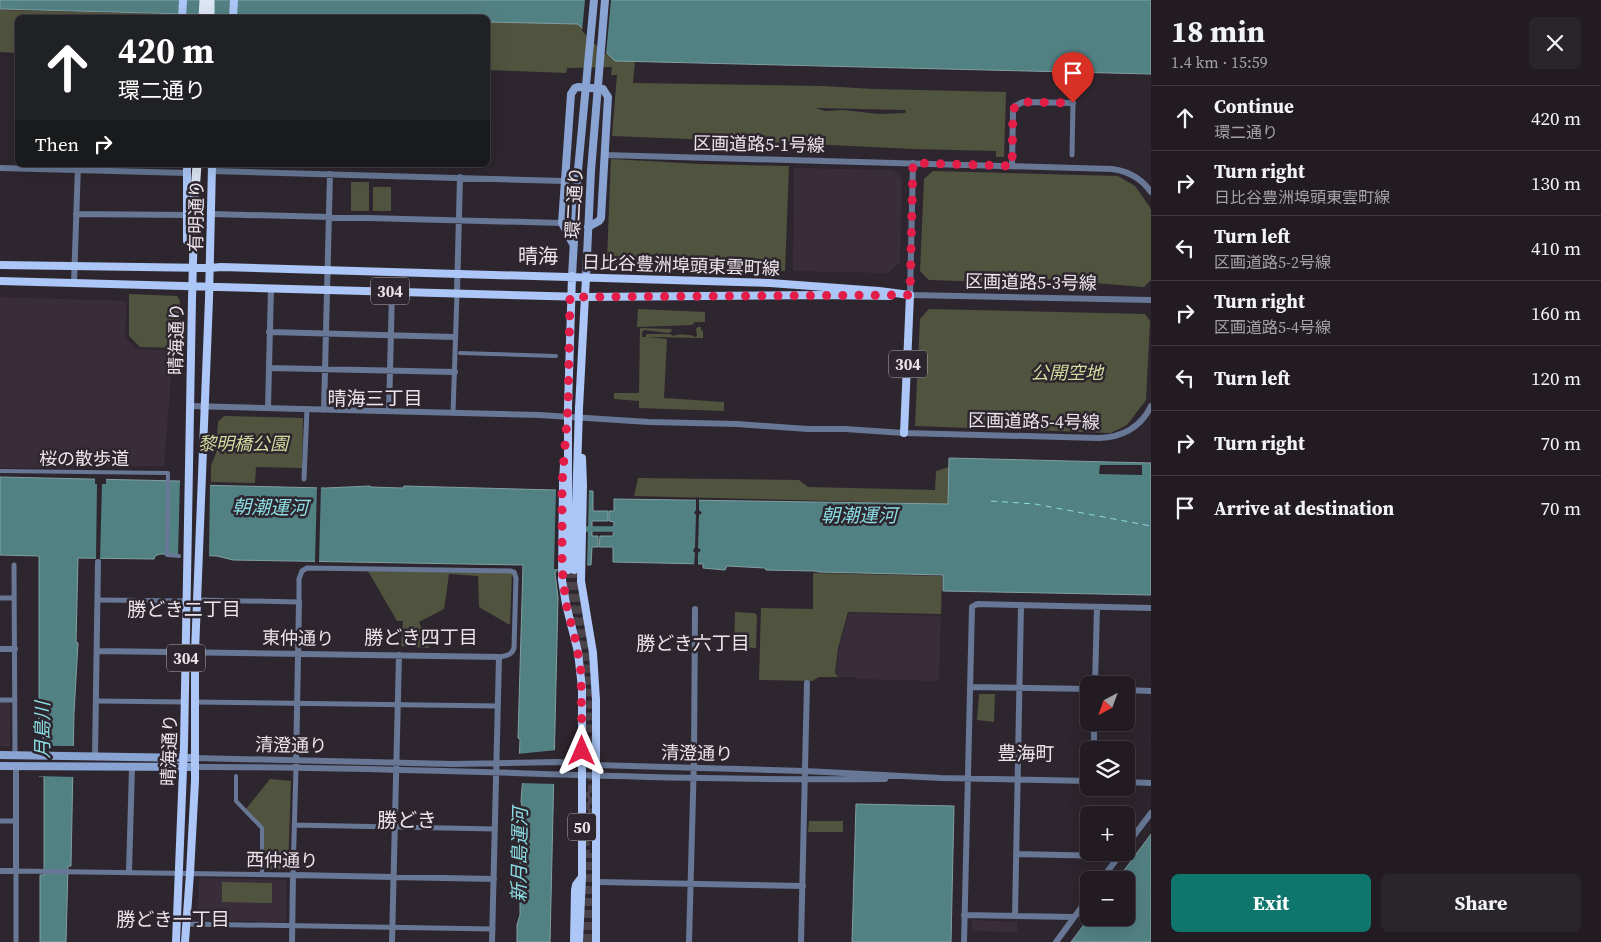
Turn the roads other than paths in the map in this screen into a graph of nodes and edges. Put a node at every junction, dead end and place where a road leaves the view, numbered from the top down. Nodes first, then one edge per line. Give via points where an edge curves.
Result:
1 (182, 0) edge
2 (204, 0) edge
3 (210, 0) edge
4 (234, 0) edge
5 (594, 0) edge
6 (605, 0) edge
7 (182, 15) edge
8 (203, 15) edge
9 (210, 15) edge
10 (233, 15) edge
11 (1073, 103) joint
12 (604, 155) junction
13 (1072, 155) dead end
14 (913, 163) junction
15 (1012, 166) junction
16 (77, 167) edge
17 (196, 167) edge
18 (0, 168) edge
19 (212, 168) edge
20 (187, 169) edge
21 (330, 174) junction
22 (460, 177) junction
23 (565, 180) junction
24 (195, 191) joint
25 (1151, 192) edge
26 (76, 214) junction
27 (211, 214) junction
28 (186, 215) junction
29 (329, 217) junction
30 (459, 220) junction
31 (562, 223) junction
32 (588, 227) junction
33 (573, 244) junction
34 (193, 248) junction
35 (0, 265) edge
36 (75, 267) junction
37 (192, 268) junction
38 (210, 268) junction
39 (328, 270) junction
40 (457, 274) junction
41 (572, 276) junction
42 (586, 277) junction
43 (0, 281) edge
44 (742, 282) junction
45 (74, 283) junction
46 (192, 286) junction
47 (210, 286) junction
48 (271, 288) junction
49 (327, 290) junction
50 (392, 292) junction
51 (457, 293) junction
52 (771, 295) junction
53 (910, 295) junction
54 (570, 297) junction
55 (585, 297) junction
56 (1151, 300) edge
57 (269, 332) junction
58 (326, 333) junction
59 (391, 335) junction
60 (455, 336) junction
61 (460, 353) dead end
62 (556, 356) dead end
63 (269, 368) junction
64 (325, 369) junction
65 (390, 370) junction
66 (455, 372) junction
67 (190, 406) junction
68 (205, 406) junction
69 (1151, 406) edge
70 (568, 407) junction
71 (268, 408) junction
72 (579, 408) junction
73 (306, 409) junction
74 (324, 410) junction
75 (390, 412) junction
76 (453, 413) junction
77 (904, 433) junction
78 (0, 471) edge
79 (304, 479) dead end
80 (179, 556) dead end
81 (98, 562) dead end
82 (14, 565) dead end
83 (0, 598) edge
84 (14, 598) junction
85 (99, 600) junction
86 (187, 600) junction
87 (197, 600) junction
88 (299, 602) junction
89 (1021, 605) junction
90 (1096, 607) junction
91 (1151, 608) edge
92 (695, 609) dead end
93 (0, 649) edge
94 (15, 649) junction
95 (97, 651) junction
96 (187, 652) junction
97 (195, 652) junction
98 (298, 653) junction
99 (399, 655) junction
100 (499, 657) junction
101 (1095, 676) edge
102 (596, 681) junction
103 (582, 682) junction
104 (807, 683) dead end
105 (970, 686) junction
106 (1020, 688) junction
107 (1080, 689) edge
108 (1135, 690) edge
109 (1151, 691) edge
110 (0, 700) edge
111 (15, 700) junction
112 (96, 701) junction
113 (185, 702) junction
114 (195, 702) junction
115 (297, 703) junction
116 (398, 705) junction
117 (498, 706) junction
118 (0, 755) edge
119 (15, 755) junction
120 (95, 756) junction
121 (184, 758) junction
122 (194, 758) junction
123 (296, 760) junction
124 (396, 762) junction
125 (497, 763) junction
126 (582, 763) junction
127 (595, 765) junction
128 (0, 766) edge
129 (16, 766) junction
130 (132, 767) junction
131 (184, 767) junction
132 (195, 767) junction
133 (296, 768) junction
134 (694, 768) junction
135 (396, 770) junction
136 (805, 771) junction
137 (497, 773) junction
138 (595, 774) junction
139 (236, 776) dead end
140 (582, 776) junction
141 (693, 778) junction
142 (941, 778) junction
143 (968, 778) junction
144 (805, 780) junction
145 (1018, 780) junction
146 (1080, 781) edge
147 (1135, 782) edge
148 (1151, 783) edge
149 (582, 795) junction
150 (596, 796) junction
151 (1151, 813) edge
152 (0, 821) edge
153 (16, 821) junction
154 (294, 825) junction
155 (395, 827) junction
156 (495, 829) junction
157 (1135, 834) edge
158 (596, 843) junction
159 (1016, 854) junction
160 (1080, 855) edge
161 (1115, 861) edge
162 (0, 871) edge
163 (16, 871) junction
164 (1108, 871) edge
165 (129, 872) junction
166 (179, 873) junction
167 (190, 873) junction
168 (262, 874) junction
169 (293, 875) junction
170 (394, 877) junction
171 (582, 878) junction
172 (494, 879) junction
173 (598, 882) junction
174 (691, 883) junction
175 (802, 886) junction
176 (1080, 910) edge
177 (964, 915) junction
178 (1015, 916) junction
179 (1074, 918) junction
180 (186, 924) junction
181 (292, 926) junction
182 (392, 927) junction
183 (493, 929) junction
184 (16, 942) edge
185 (176, 942) edge
186 (185, 942) edge
187 (292, 942) edge
188 (392, 942) edge
189 (492, 942) edge
190 (574, 942) edge
191 (579, 942) edge
192 (596, 942) edge
193 (601, 942) edge
194 (689, 942) edge
195 (801, 942) edge
196 (964, 942) edge
197 (1056, 942) edge

1 - 7 main road
2 - 8 highway
3 - 9 highway
4 - 10 main road
5 - 33 main road, 環二通り, bridge
6 - 32 main road, 環二通り, bridge
11 - 13 street
11 - 15 street via 1023,102 1015,106
12 - 14 street, 区画道路5-1号線
12 - 23 main road via 607,93 603,89 575,88 571,94
12 - 32 main road via 601,218
14 - 15 street
14 - 53 street
15 - 25 street via 1123,170 1135,176
16 - 18 street
16 - 20 street
16 - 26 street
17 - 24 highway
19 - 21 street
19 - 27 main road, 有明通り / 304
20 - 28 main road
21 - 22 street
21 - 29 street
22 - 23 street
22 - 30 street
23 - 31 main road
24 - 34 main road, 有明通り / 304
26 - 28 street
26 - 36 street
27 - 29 street
27 - 38 main road, 有明通り / 304
28 - 34 main road via 188,241
29 - 30 street
29 - 39 street
30 - 31 street
30 - 40 street
31 - 33 main road
32 - 42 main road, 環二通り
33 - 41 main road, 環二通り
34 - 37 main road, 有明通り / 304
35 - 36 main road, 304
36 - 37 main road, 304
36 - 45 street
37 - 38 main road, 304
37 - 46 main road, 晴海通り / 304
38 - 39 main road, 日比谷豊洲埠頭東雲町線 / 304
38 - 47 main road, 晴海通り / 304
39 - 40 main road, 日比谷豊洲埠頭東雲町線 / 304
39 - 49 street
40 - 41 main road, 日比谷豊洲埠頭東雲町線 / 304
40 - 51 street
41 - 42 main road, 日比谷豊洲埠頭東雲町線 / 304
41 - 54 main road, 環二通り / 50
42 - 44 main road, 日比谷豊洲埠頭東雲町線 / 304
42 - 55 main road, 環二通り / 50
43 - 45 main road, 晴海通り / 304
44 - 52 main road via 769,286
44 - 53 main road, 日比谷豊洲埠頭東雲町線 / 304
45 - 46 main road, 晴海通り / 304
46 - 47 main road, 晴海通り / 304
46 - 67 main road, 晴海通り / 304
47 - 48 main road, 日比谷豊洲埠頭東雲町線 / 304
47 - 68 main road, 晴海通り / 304
48 - 49 main road, 日比谷豊洲埠頭東雲町線 / 304
48 - 57 street
49 - 50 main road, 日比谷豊洲埠頭東雲町線 / 304
49 - 58 street
50 - 51 main road, 日比谷豊洲埠頭東雲町線 / 304
50 - 59 street
51 - 54 main road, 日比谷豊洲埠頭東雲町線 / 304
51 - 60 street
52 - 53 main road, 日比谷豊洲埠頭東雲町線 / 304
52 - 55 main road, 日比谷豊洲埠頭東雲町線 / 304
53 - 56 street, 区画道路5-3号線
53 - 77 main road, 304
54 - 55 main road, 日比谷豊洲埠頭東雲町線 / 304
54 - 70 main road, 環二通り / 50
55 - 72 main road, 環二通り / 50
57 - 58 street
57 - 63 street
58 - 59 street
58 - 64 street
59 - 60 street
59 - 65 street
60 - 66 street
61 - 62 street
63 - 64 street
63 - 71 street
64 - 65 street
64 - 74 street
65 - 66 street
65 - 75 street
66 - 76 street
67 - 68 street, 区画道路5-4号線
67 - 86 main road, 晴海通り / 304
68 - 71 street, 区画道路5-4号線
68 - 87 main road, 晴海通り / 304
69 - 77 street, 区画道路5-4号線 via 1141,422 1108,438
70 - 72 main road, 50, bridge via 571,570
70 - 103 main road, 50, bridge via 562,484 562,568
71 - 73 street, 区画道路5-4号線
72 - 102 main road, 50, bridge via 583,486 581,581
73 - 74 street, 区画道路5-4号線
73 - 79 street
74 - 75 street, 区画道路5-4号線
75 - 76 street, 区画道路5-4号線
76 - 77 street, 区画道路5-4号線
78 - 80 street, 桜の散歩道 via 168,472 167,555
81 - 85 street
82 - 84 street
83 - 84 street
84 - 94 street
85 - 86 street
85 - 95 street
86 - 96 main road, 晴海通り / 304
87 - 88 street
87 - 97 main road, 晴海通り / 304
88 - 98 street
88 - 100 street via 299,579 307,568 511,571 516,578 514,648 510,654
89 - 90 street
89 - 105 street via 973,606
89 - 106 street
90 - 91 street
90 - 101 street
92 - 134 street
93 - 94 street
94 - 111 street
95 - 96 street, 東仲通り
95 - 112 street
96 - 97 street, 東仲通り
96 - 113 main road, 晴海通り / 304
97 - 98 street, 東仲通り
97 - 114 main road, 晴海通り / 304
98 - 99 street, 東仲通り
98 - 115 street
99 - 100 street, 東仲通り
99 - 116 street
100 - 117 street
102 - 103 main road via 589,678
102 - 127 main road, 50
103 - 126 main road, 50
104 - 136 street
105 - 106 street
105 - 143 street
106 - 107 street
106 - 145 street
108 - 109 street
110 - 111 street
111 - 119 street
112 - 113 street
112 - 120 street
113 - 121 main road, 晴海通り / 304
114 - 115 street
114 - 122 main road, 晴海通り / 304
115 - 116 street
115 - 123 street
116 - 117 street
116 - 124 street
117 - 125 street
118 - 119 main road
119 - 120 main road, 清澄通り
120 - 121 main road, 清澄通り
121 - 122 main road, 清澄通り
121 - 131 main road, 晴海通り / 304
122 - 123 street, 清澄通り
122 - 132 main road, 晴海通り / 304
123 - 124 street, 清澄通り
123 - 133 street
124 - 125 street, 清澄通り
124 - 135 street
125 - 126 street, 清澄通り
125 - 137 street
126 - 127 street, 清澄通り
126 - 140 main road, 50
127 - 134 street, 清澄通り
127 - 138 main road, 50
128 - 129 main road
129 - 130 main road, 清澄通り
129 - 153 street
130 - 131 main road, 清澄通り
130 - 165 street
131 - 132 main road, 清澄通り
131 - 166 main road, 晴海通り / 304
132 - 133 street, 清澄通り
132 - 167 main road, 晴海通り / 304
133 - 135 street, 清澄通り
133 - 154 street
134 - 136 street, 清澄通り
134 - 141 street
135 - 137 street, 清澄通り
135 - 155 street
136 - 142 street, 清澄通り
136 - 144 street
137 - 140 street, 清澄通り
137 - 156 street
138 - 140 street, 清澄通り
138 - 141 street, 清澄通り
138 - 150 main road, 50
139 - 168 street via 236,801 262,828
140 - 149 main road, 50
141 - 144 street, 清澄通り
141 - 174 street
142 - 143 street
142 - 144 street, 清澄通り
143 - 145 street
143 - 177 street
144 - 175 street
145 - 146 street
145 - 159 street
147 - 148 street
149 - 150 main road via 589,792
149 - 171 main road, 50
150 - 158 main road, 50
151 - 157 street
152 - 153 street
153 - 163 street
154 - 155 street
154 - 169 street
155 - 156 street
155 - 170 street
156 - 172 street
158 - 173 main road
158 - 192 main road, 50
159 - 160 street
159 - 178 street
161 - 164 street
162 - 163 street
163 - 165 street, 西仲通り
163 - 184 street
165 - 166 street, 西仲通り
166 - 167 street, 西仲通り
166 - 185 main road, 晴海通り / 304
167 - 168 street, 西仲通り
167 - 180 main road, 晴海通り / 304
168 - 169 street, 西仲通り
169 - 170 street, 西仲通り
169 - 181 street
170 - 172 street, 西仲通り
170 - 182 street
171 - 190 main road via 575,890
171 - 191 main road, 50
172 - 183 street
173 - 174 street
173 - 193 main road
174 - 175 street
174 - 194 street
175 - 195 street
176 - 179 street
177 - 178 street
177 - 196 street
178 - 179 street
179 - 197 street
180 - 181 street
180 - 186 main road, 晴海通り / 304
181 - 182 street
181 - 187 street
182 - 183 street
182 - 188 street
183 - 189 street

